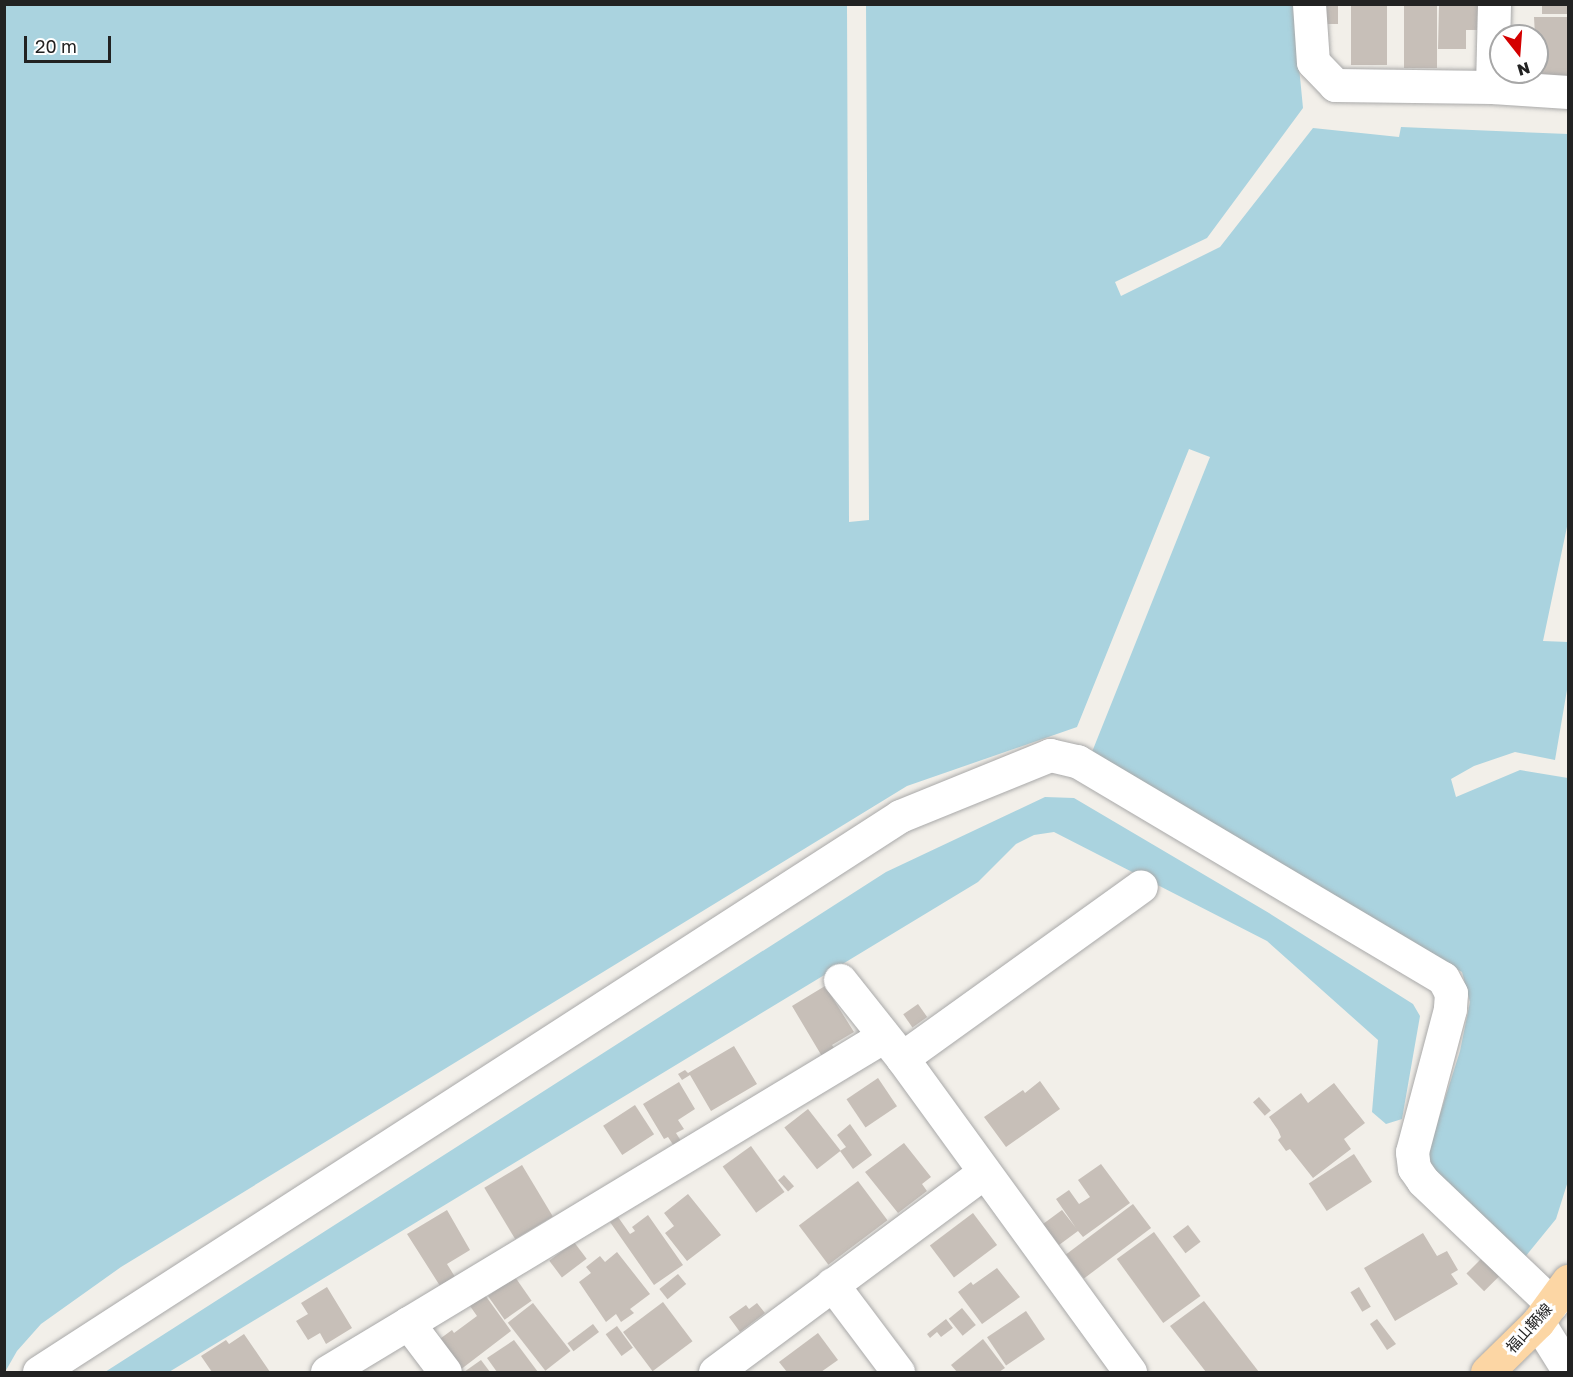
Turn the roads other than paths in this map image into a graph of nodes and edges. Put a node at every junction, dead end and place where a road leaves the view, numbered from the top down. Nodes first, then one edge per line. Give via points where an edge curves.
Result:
1 (1309, 4) edge
2 (1494, 4) edge
3 (1492, 87) junction
4 (1569, 92) edge
5 (1142, 886) dead end
6 (840, 980) dead end
7 (893, 1047) junction
8 (984, 1172) junction
9 (832, 1284) junction
10 (1553, 1302) edge
11 (408, 1323) junction
12 (1569, 1370) edge
13 (39, 1372) edge
14 (327, 1372) edge
15 (445, 1372) edge
16 (715, 1372) edge
17 (898, 1372) edge
18 (1130, 1372) edge
19 (1487, 1372) edge

1 - 3 street via 1313,62 1335,85
2 - 3 street
3 - 4 street
5 - 7 street
6 - 7 street
7 - 8 street
7 - 11 street
8 - 9 street
8 - 18 street
9 - 16 street
9 - 17 street
10 - 12 street
10 - 13 street via 1423,1181 1414,1168 1412,1152 1450,1009 1450,993 1443,978 1077,761 1050,756 900,816
10 - 19 main road, 福山鞆線
11 - 14 street
11 - 15 street

